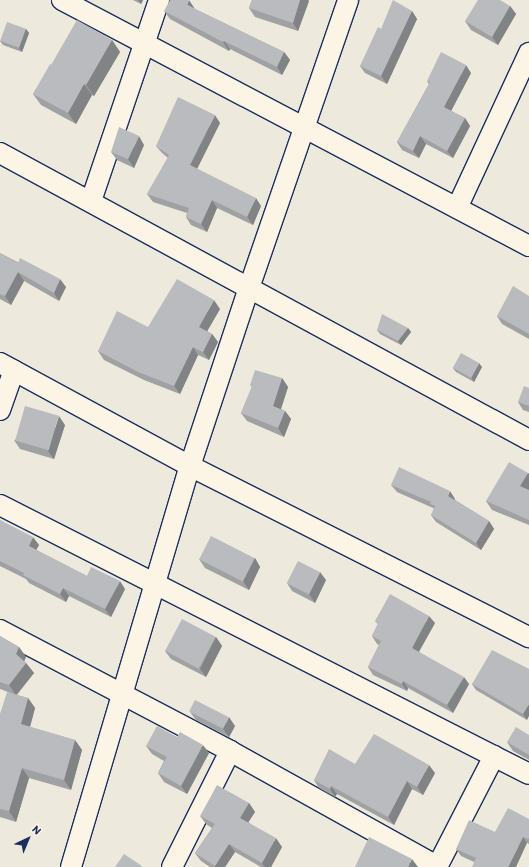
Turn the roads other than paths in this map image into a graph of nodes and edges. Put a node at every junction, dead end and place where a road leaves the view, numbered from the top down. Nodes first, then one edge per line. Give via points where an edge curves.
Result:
1 (62, 0) edge
2 (159, 0) edge
3 (348, 0) edge
4 (145, 43) junction
5 (529, 53) edge
6 (304, 127) junction
7 (0, 153) edge
8 (91, 201) junction
9 (457, 208) junction
10 (529, 246) edge
11 (249, 288) junction
12 (7, 367) edge
13 (0, 410) edge
14 (529, 440) edge
15 (190, 466) junction
16 (0, 505) edge
17 (154, 584) junction
18 (0, 630) edge
19 (529, 637) edge
20 (121, 694) junction
21 (230, 751) junction
22 (494, 756) junction
23 (529, 774) edge
24 (71, 867) edge
25 (172, 867) edge
26 (437, 867) edge

1 - 4 street
2 - 4 street
3 - 6 street
4 - 6 street
4 - 8 street
5 - 9 street
6 - 9 street
6 - 11 street
7 - 8 street
8 - 11 street
9 - 10 street
11 - 14 street
11 - 15 street
12 - 13 street
12 - 15 street
15 - 17 street
15 - 19 street
16 - 17 street
17 - 20 street
17 - 22 street
18 - 20 street
20 - 21 street
20 - 24 street
21 - 25 street
21 - 26 street
22 - 23 street
22 - 26 street

